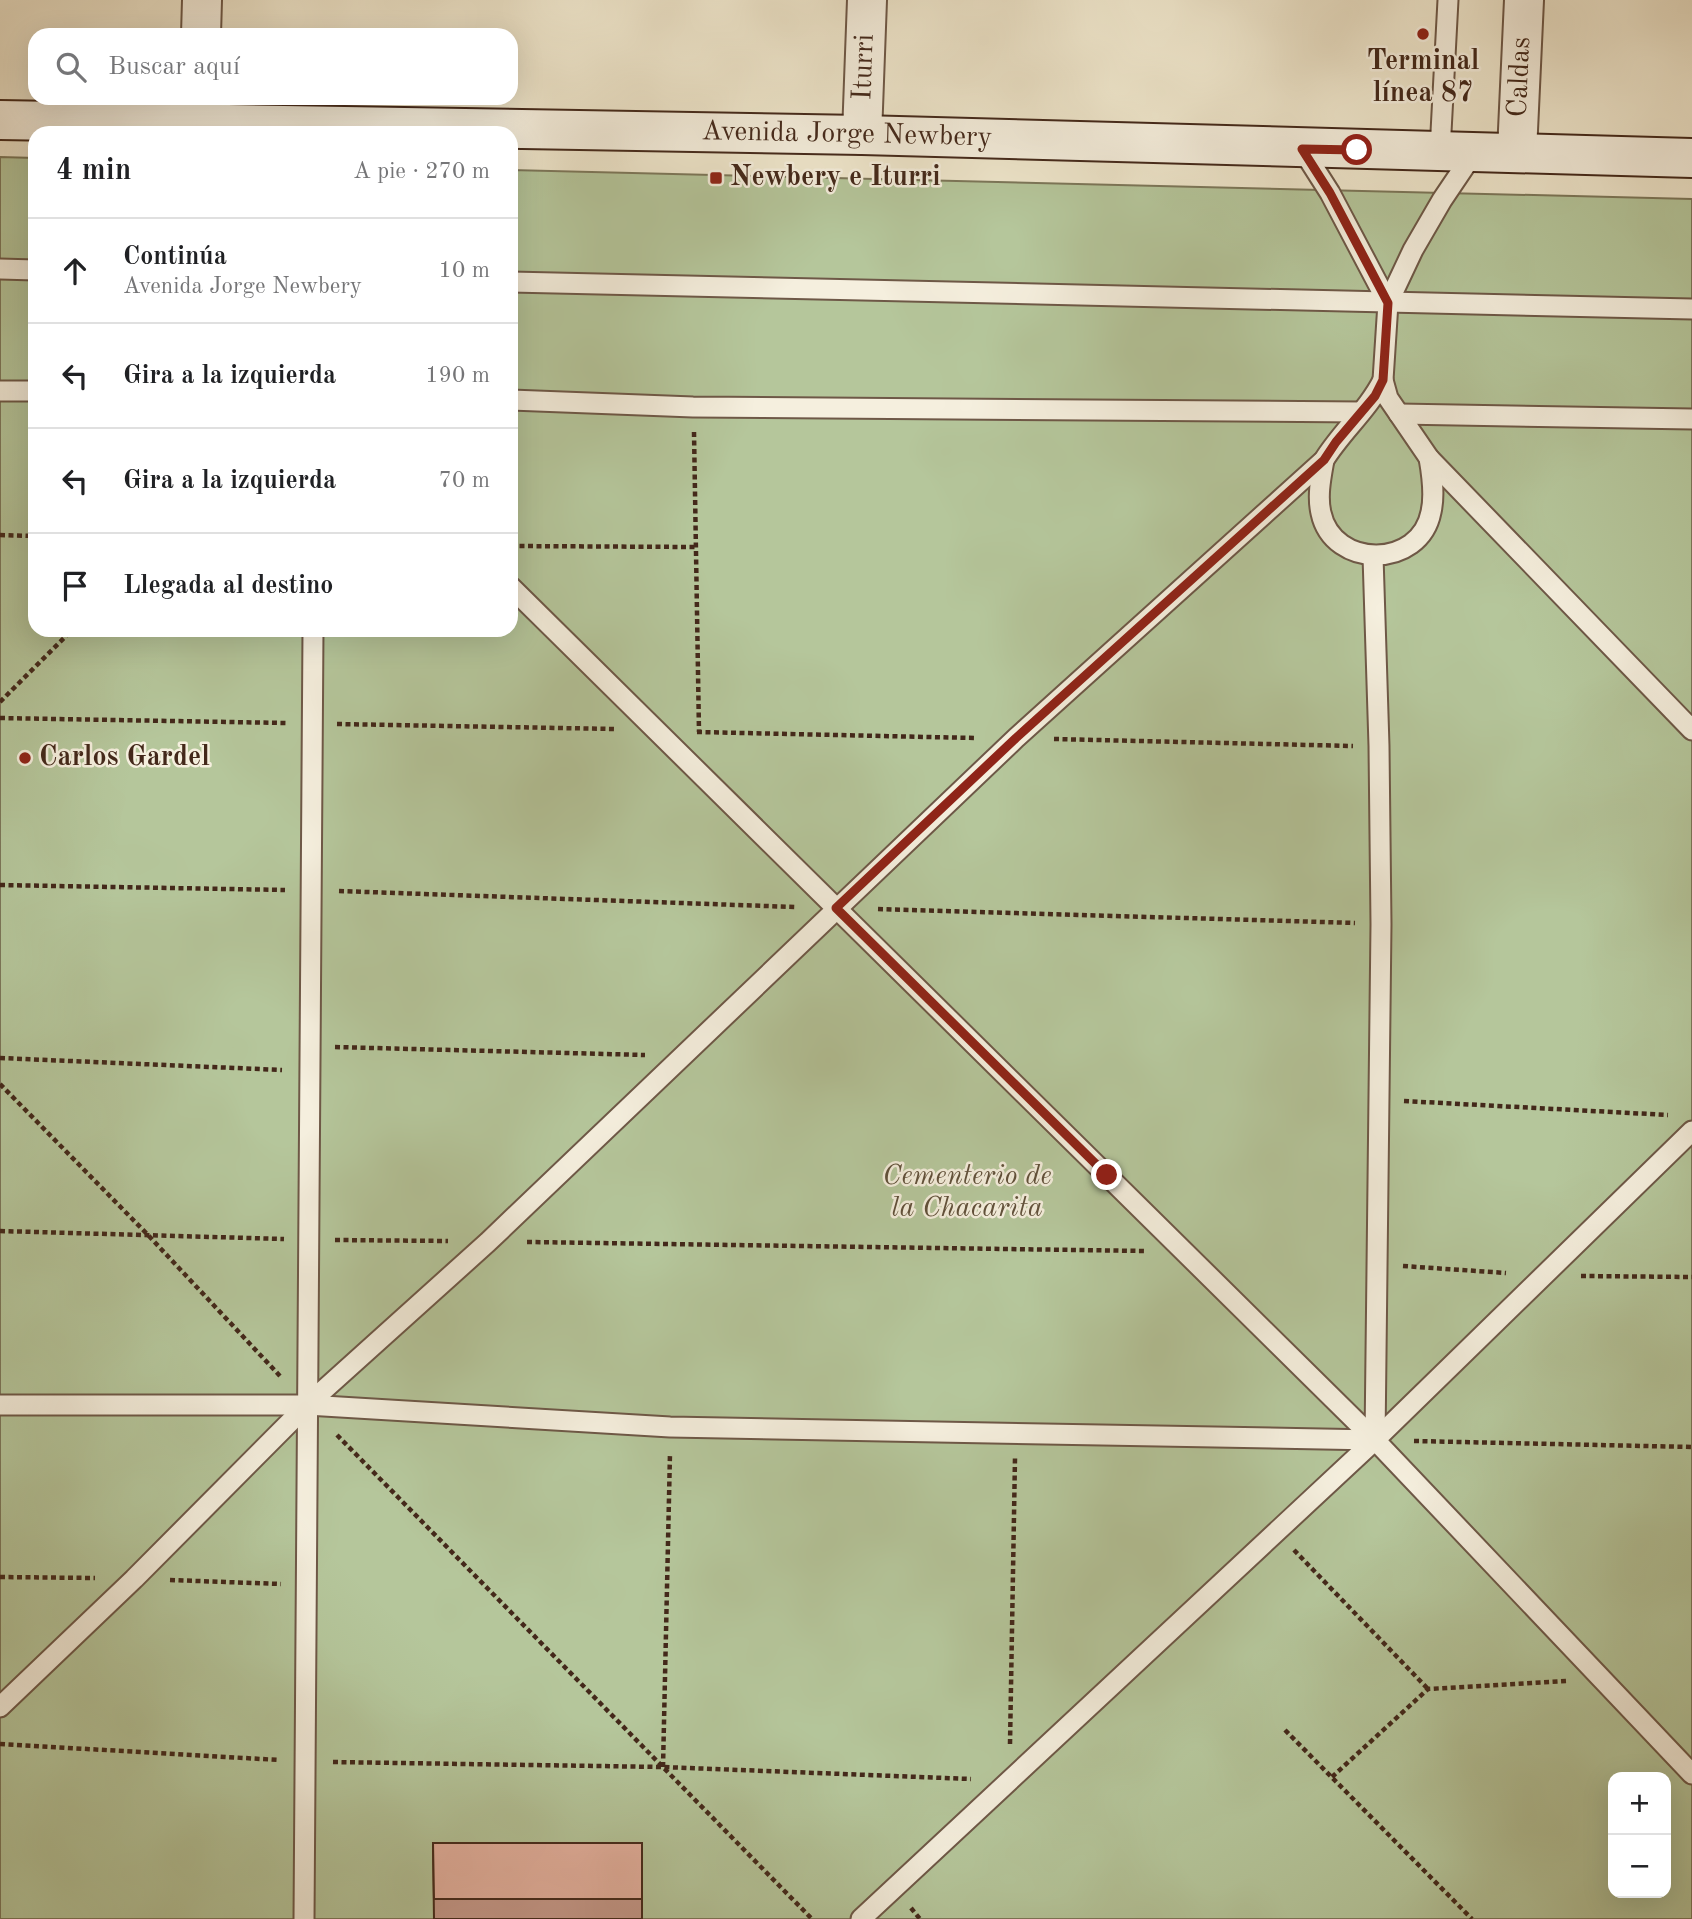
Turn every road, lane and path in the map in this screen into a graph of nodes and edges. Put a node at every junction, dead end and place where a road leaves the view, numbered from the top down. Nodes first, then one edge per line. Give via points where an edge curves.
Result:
1 (202, 0) edge
2 (867, 0) edge
3 (1448, 0) edge
4 (1524, 0) edge
5 (201, 28) edge
6 (197, 111) edge
7 (0, 120) edge
8 (862, 135) junction
9 (1302, 149) junction
10 (1458, 151) junction
11 (1517, 152) junction
12 (1692, 158) edge
13 (0, 269) edge
14 (28, 270) edge
15 (518, 282) edge
16 (1388, 303) junction
17 (1692, 309) edge
18 (1383, 380) junction
19 (0, 391) edge
20 (28, 391) edge
21 (518, 400) edge
22 (693, 407) junction
23 (1361, 412) junction
24 (1399, 414) junction
25 (1692, 419) edge
26 (1429, 458) junction
27 (1324, 460) junction
28 (0, 535) edge
29 (28, 536) edge
30 (518, 546) edge
31 (695, 547) junction
32 (1373, 556) junction
33 (518, 593) edge
34 (65, 637) edge
35 (313, 637) edge
36 (0, 702) edge
37 (0, 718) edge
38 (312, 724) junction
39 (656, 729) junction
40 (1692, 730) edge
41 (699, 732) junction
42 (1016, 738) junction
43 (1379, 746) junction
44 (0, 885) edge
45 (311, 890) junction
46 (836, 908) junction
47 (310, 1046) junction
48 (684, 1056) junction
49 (0, 1058) edge
50 (309, 1071) junction
51 (0, 1084) edge
52 (1379, 1100) junction
53 (1678, 1115) dead end
54 (1692, 1131) edge
55 (0, 1231) edge
56 (148, 1235) junction
57 (309, 1240) junction
58 (488, 1242) junction
59 (1184, 1251) junction
60 (0, 1405) edge
61 (307, 1405) junction
62 (670, 1427) junction
63 (1015, 1433) junction
64 (1375, 1440) junction
65 (1692, 1447) edge
66 (1276, 1532) junction
67 (1602, 1679) junction
68 (1428, 1689) junction
69 (0, 1707) edge
70 (1286, 1730) dead end
71 (0, 1744) edge
72 (305, 1762) junction
73 (663, 1768) junction
74 (1692, 1774) edge
75 (1332, 1777) junction
76 (1010, 1780) junction
77 (304, 1919) edge
78 (812, 1919) edge
79 (861, 1919) edge
80 (1472, 1919) edge

1 - 5 main road
2 - 8 main road, Iturri
3 - 10 lane
4 - 11 main road, Caldas
6 - 7 main road, Avenida Jorge Newbery
6 - 8 main road, Avenida Jorge Newbery
8 - 9 main road, Avenida Jorge Newbery
9 - 10 main road, Avenida Jorge Newbery
9 - 16 lane
10 - 11 main road, Avenida Jorge Newbery
10 - 16 lane via 1442,200
11 - 12 main road, Avenida Jorge Newbery
13 - 14 lane
15 - 16 lane
16 - 17 lane
16 - 18 lane
18 - 23 lane
18 - 24 lane
19 - 20 lane
21 - 22 lane
22 - 23 lane
22 - 31 path
23 - 27 lane
24 - 25 lane
24 - 26 lane
26 - 32 lane via 1432,512 1424,530 1409,545
26 - 40 lane
27 - 32 lane via 1321,515 1333,536 1352,551
27 - 42 lane
28 - 29 path
30 - 31 path
31 - 41 path
32 - 43 lane
33 - 39 lane
34 - 36 path
35 - 38 lane
37 - 38 path
38 - 39 path
38 - 45 lane
39 - 41 path
39 - 46 lane
41 - 42 path
42 - 43 path
42 - 46 lane
43 - 52 lane
44 - 45 path
45 - 47 lane
46 - 48 lane
46 - 59 lane
47 - 48 path
47 - 50 lane
48 - 58 lane
49 - 50 path
50 - 57 lane
51 - 56 path
52 - 53 path
52 - 64 lane
54 - 64 lane
55 - 56 path
56 - 57 path
56 - 61 path
57 - 58 path
57 - 61 lane
58 - 59 path
58 - 61 lane
59 - 64 lane
60 - 61 lane
61 - 62 lane
61 - 69 lane
61 - 72 lane
61 - 73 path
62 - 63 lane
62 - 73 path
63 - 64 lane
63 - 76 path
64 - 65 path
64 - 66 lane
64 - 67 lane
66 - 68 path
66 - 76 lane
67 - 68 path
67 - 74 lane
68 - 75 path
70 - 75 path
71 - 72 path
72 - 73 path
72 - 77 lane
73 - 76 path
73 - 78 path
75 - 80 path
76 - 79 lane

